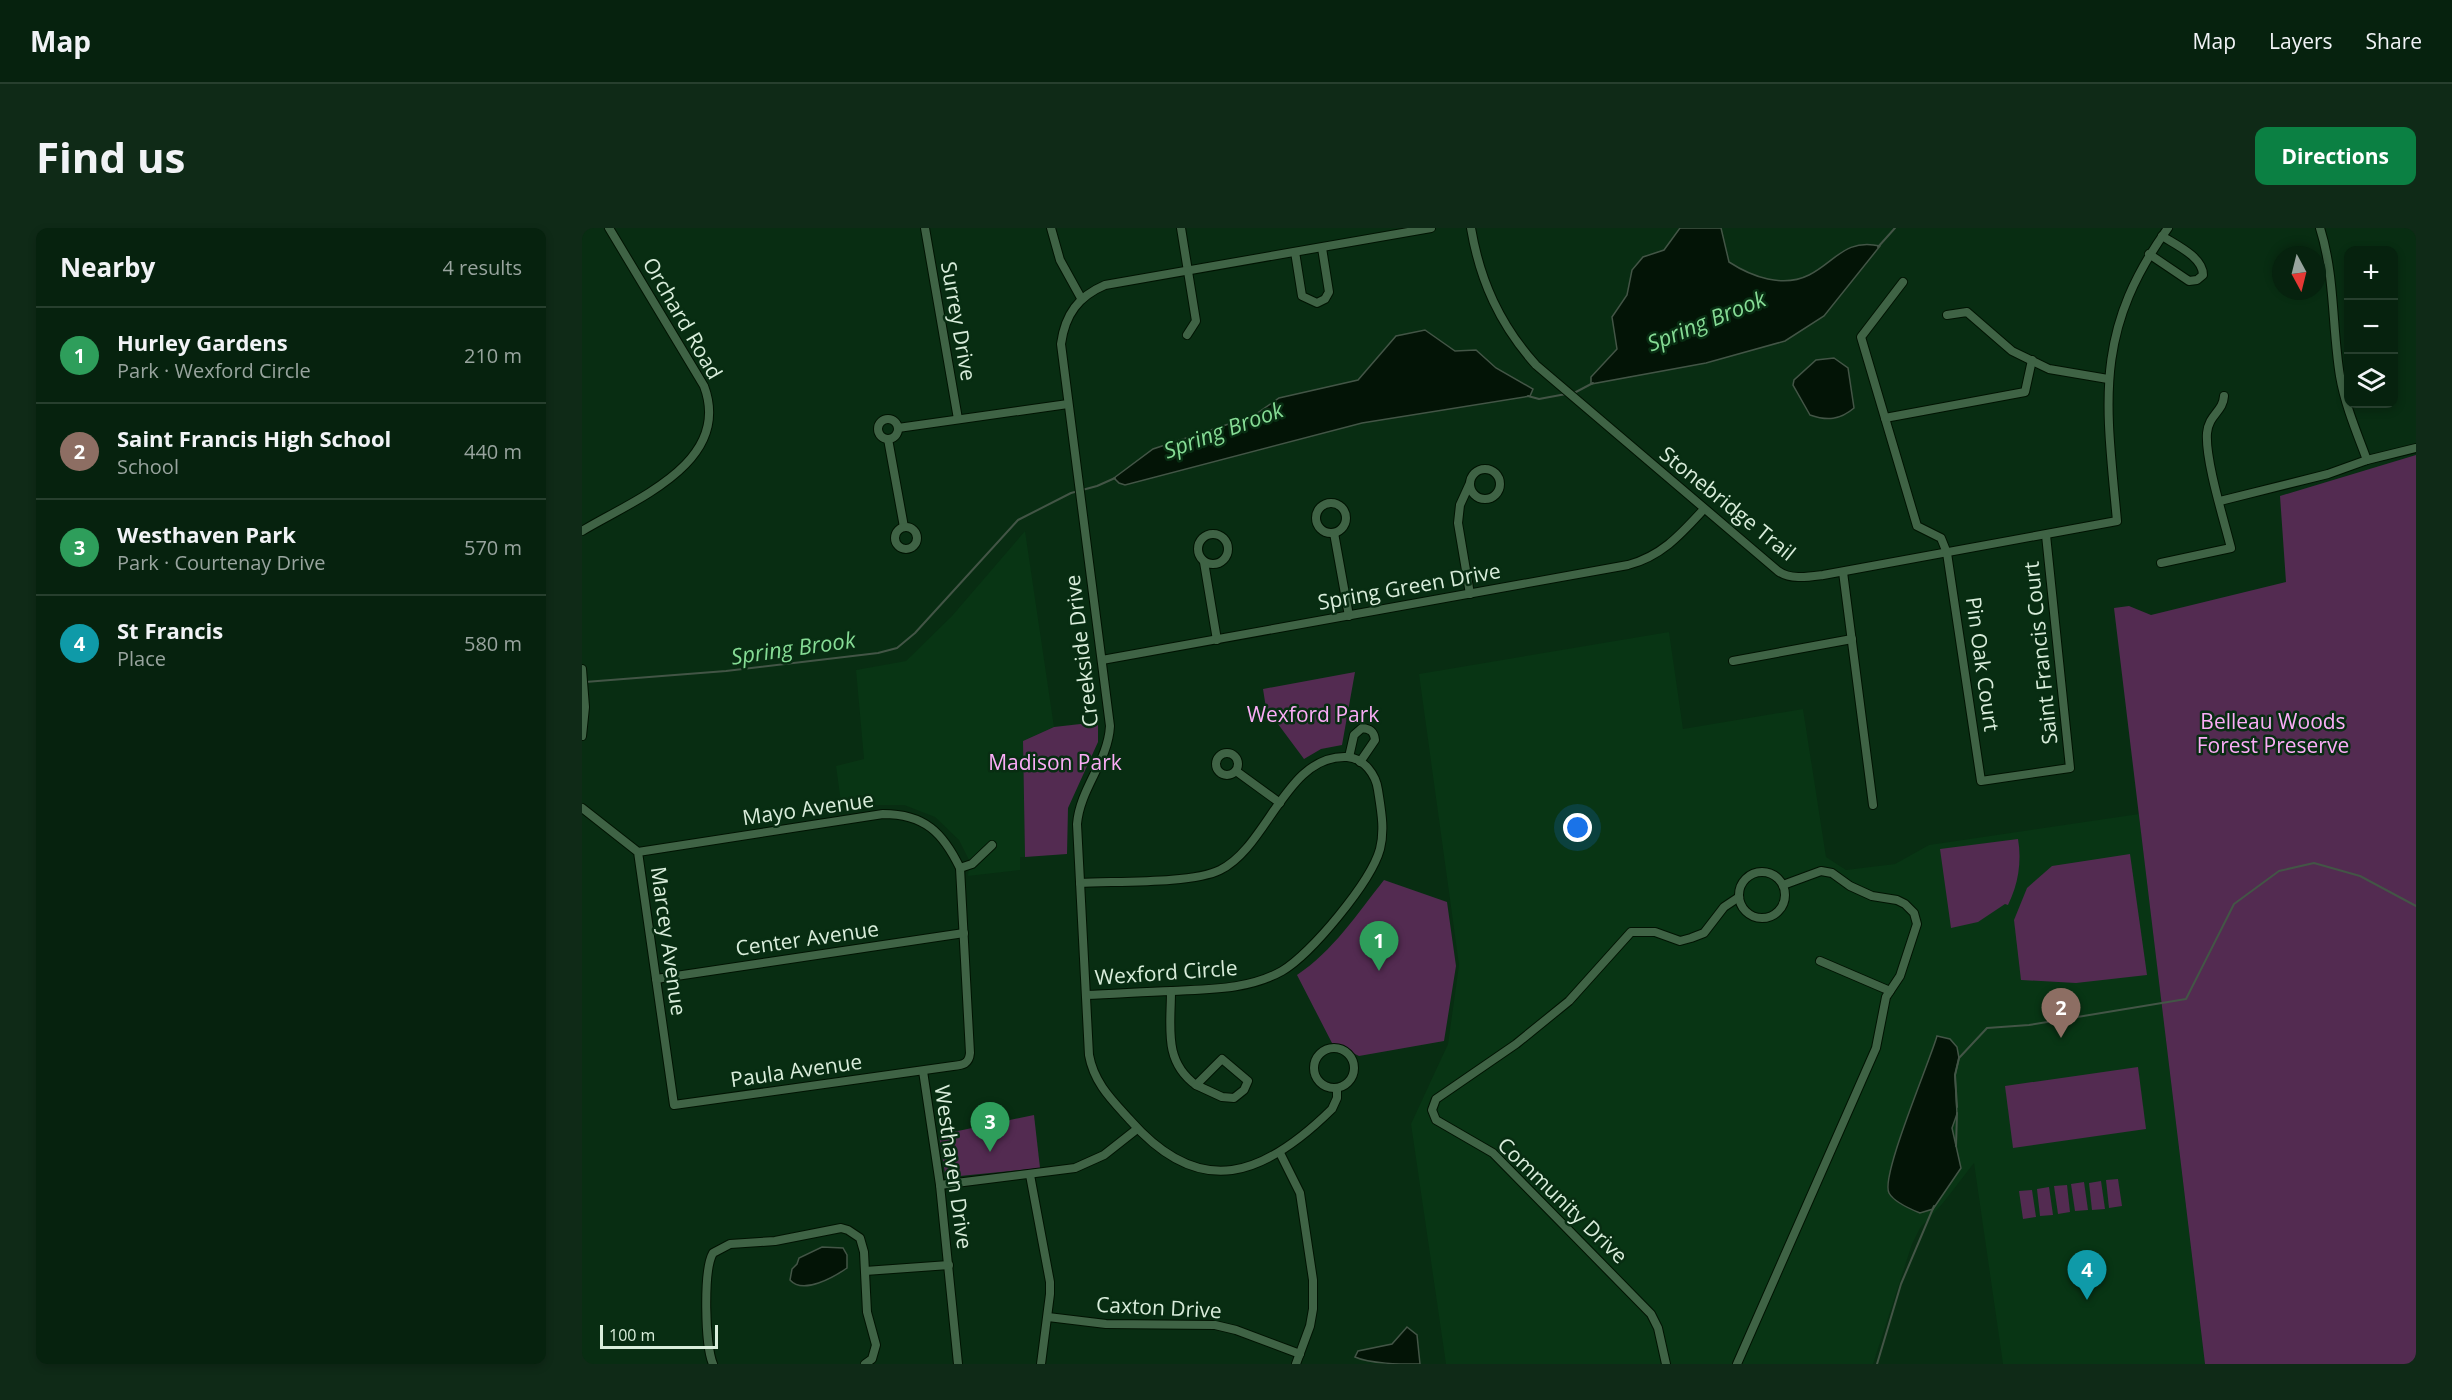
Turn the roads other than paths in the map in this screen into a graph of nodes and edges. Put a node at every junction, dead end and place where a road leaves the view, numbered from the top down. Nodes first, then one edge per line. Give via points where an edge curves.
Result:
1 (609, 228) edge
2 (925, 228) edge
3 (1051, 228) edge
4 (1181, 228) edge
5 (1431, 228) edge
6 (1471, 228) edge
7 (2168, 228) edge
8 (2320, 228) edge
9 (2162, 236) junction
10 (1322, 248) junction
11 (1295, 252) junction
12 (2149, 254) junction
13 (1188, 269) junction
14 (1903, 282) dead end
15 (1081, 298) junction
16 (1947, 315) dead end
17 (1187, 335) dead end
18 (2032, 360) junction
19 (2108, 380) junction
20 (2224, 396) dead end
21 (1068, 404) junction
22 (1885, 418) junction
23 (958, 419) junction
24 (898, 428) junction
25 (888, 439) junction
26 (2416, 448) edge
27 (2367, 460) junction
28 (1470, 483) dead end
29 (2220, 501) junction
30 (1704, 509) junction
31 (904, 527) dead end
32 (582, 531) edge
33 (1334, 533) dead end
34 (2046, 535) junction
35 (1947, 553) junction
36 (1204, 562) dead end
37 (2161, 563) dead end
38 (1843, 572) junction
39 (1470, 594) junction
40 (1349, 616) junction
41 (1852, 639) junction
42 (1217, 640) junction
43 (1102, 660) junction
44 (1733, 661) dead end
45 (582, 670) edge
46 (582, 736) edge
47 (1349, 757) junction
48 (1360, 762) junction
49 (1236, 771) dead end
50 (1981, 781) joint
51 (1280, 803) junction
52 (1874, 805) dead end
53 (582, 808) edge
54 (992, 845) dead end
55 (638, 852) junction
56 (960, 868) junction
57 (1080, 883) junction
58 (1783, 885) junction
59 (1739, 897) junction
60 (964, 933) junction
61 (1820, 960) dead end
62 (656, 978) junction
63 (1171, 991) junction
64 (1890, 991) junction
65 (1086, 995) junction
66 (923, 1071) junction
67 (1196, 1085) junction
68 (1337, 1088) junction
69 (674, 1105) joint
70 (1137, 1129) junction
71 (1280, 1153) junction
72 (1030, 1175) junction
73 (940, 1185) junction
74 (949, 1265) junction
75 (865, 1271) junction
76 (1048, 1317) junction
77 (1300, 1354) junction
78 (713, 1364) edge
79 (865, 1364) edge
80 (958, 1364) edge
81 (1041, 1364) edge
82 (1296, 1364) edge
83 (1666, 1364) edge
84 (1737, 1364) edge

1 - 32 street, Orchard Road via 704,386 709,408 706,431 694,456 676,475
2 - 23 street, Surrey Drive
3 - 15 street via 1060,260
4 - 13 street
5 - 10 street
6 - 30 street, Stonebridge Trail via 1479,266 1497,311 1524,351
7 - 9 street
8 - 27 street via 2340,377
9 - 12 street
9 - 12 street via 2196,259 2203,267 2203,275 2189,281
10 - 11 street
10 - 11 street via 1329,292 1317,303 1302,296
11 - 13 street
12 - 19 street via 2122,312
13 - 15 street via 1116,282
13 - 17 street via 1196,321
14 - 22 street via 1861,337
15 - 21 street, Creekside Drive via 1067,321 1061,344
16 - 18 street via 1966,312 2012,351
18 - 19 street via 2049,369
18 - 22 street via 2025,392
19 - 34 street, Stonebridge Trail via 2107,415 2117,521
20 - 29 street via 2221,408 2211,417 2207,437
21 - 23 street
21 - 43 street, Creekside Drive
22 - 35 street via 1917,526 1941,538
23 - 24 street
24 - 25 street
24 - 25 street via 891,419 880,422 879,433
25 - 31 street
26 - 27 street
27 - 29 street via 2328,474
28 - 39 street via 1460,504 1458,523
29 - 37 street via 2231,548
30 - 38 street, Stonebridge Trail via 1784,575 1812,577
30 - 39 street, Spring Green Drive via 1666,548 1639,562
33 - 40 street
34 - 35 street, Stonebridge Trail
34 - 50 street, Saint Francis Court via 2070,768
35 - 38 street, Stonebridge Trail
35 - 50 street, Pin Oak Court
36 - 42 street
38 - 41 street
39 - 40 street, Spring Green Drive
40 - 42 street, Spring Green Drive
41 - 44 street
41 - 52 street
42 - 43 street, Spring Green Drive
43 - 57 street, Creekside Drive via 1110,734 1079,810
45 - 46 street
47 - 48 street, Wexford Circle
47 - 48 street via 1354,735 1362,728 1373,731 1375,740
47 - 51 street via 1315,765
48 - 63 street, Wexford Circle via 1377,784 1383,824 1380,848 1365,878 1321,938 1293,964 1262,980 1232,988
49 - 51 street
51 - 57 street via 1242,853 1211,874
53 - 55 street, Marcey Avenue
54 - 56 street via 972,864
55 - 56 street, Mayo Avenue via 893,814 936,830
55 - 62 street, Marcey Avenue
56 - 60 street, Westhaven Drive
57 - 65 street, Creekside Drive
58 - 59 street, Community Drive via 1773,874 1752,874 1742,884
58 - 59 street via 1784,900 1776,913 1768,917 1753,916
58 - 64 street via 1821,871 1832,873 1872,896 1905,904 1914,913 1917,924 1900,976
59 - 83 street, Community Drive via 1724,907 1704,933 1691,938 1680,941 1655,932 1631,932 1569,1001 1516,1044 1448,1089 1436,1099 1432,1110 1436,1120 1493,1153 1651,1314
60 - 62 street, Center Avenue
60 - 66 street, Westhaven Drive via 968,1060 963,1065
61 - 64 street
62 - 69 street, Marcey Avenue
63 - 65 street, Wexford Circle
63 - 67 street via 1170,1050 1183,1076
64 - 84 street via 1876,1048
65 - 70 street, Creekside Drive via 1093,1073 1104,1092
66 - 69 street, Paula Avenue
66 - 73 street, Westhaven Drive
67 - 67 street via 1234,1098 1248,1081 1222,1059
68 - 68 street, Creekside Drive via 1351,1080 1354,1065 1346,1052 1330,1048 1317,1057 1314,1072 1322,1085
68 - 71 street, Creekside Drive via 1332,1109
70 - 71 street, Creekside Drive via 1172,1158 1204,1170 1246,1168
70 - 72 street via 1086,1164
71 - 77 street via 1303,1204 1313,1280 1313,1309
72 - 73 street
72 - 76 street via 1050,1282
73 - 74 street, Westhaven Drive
74 - 75 street
74 - 80 street, Westhaven Drive
75 - 78 street via 860,1238 841,1228 718,1249 709,1266 707,1333
75 - 79 street via 867,1312 876,1345 872,1359
76 - 77 street, Caxton Drive via 1106,1324 1215,1325
76 - 81 street
77 - 82 street

